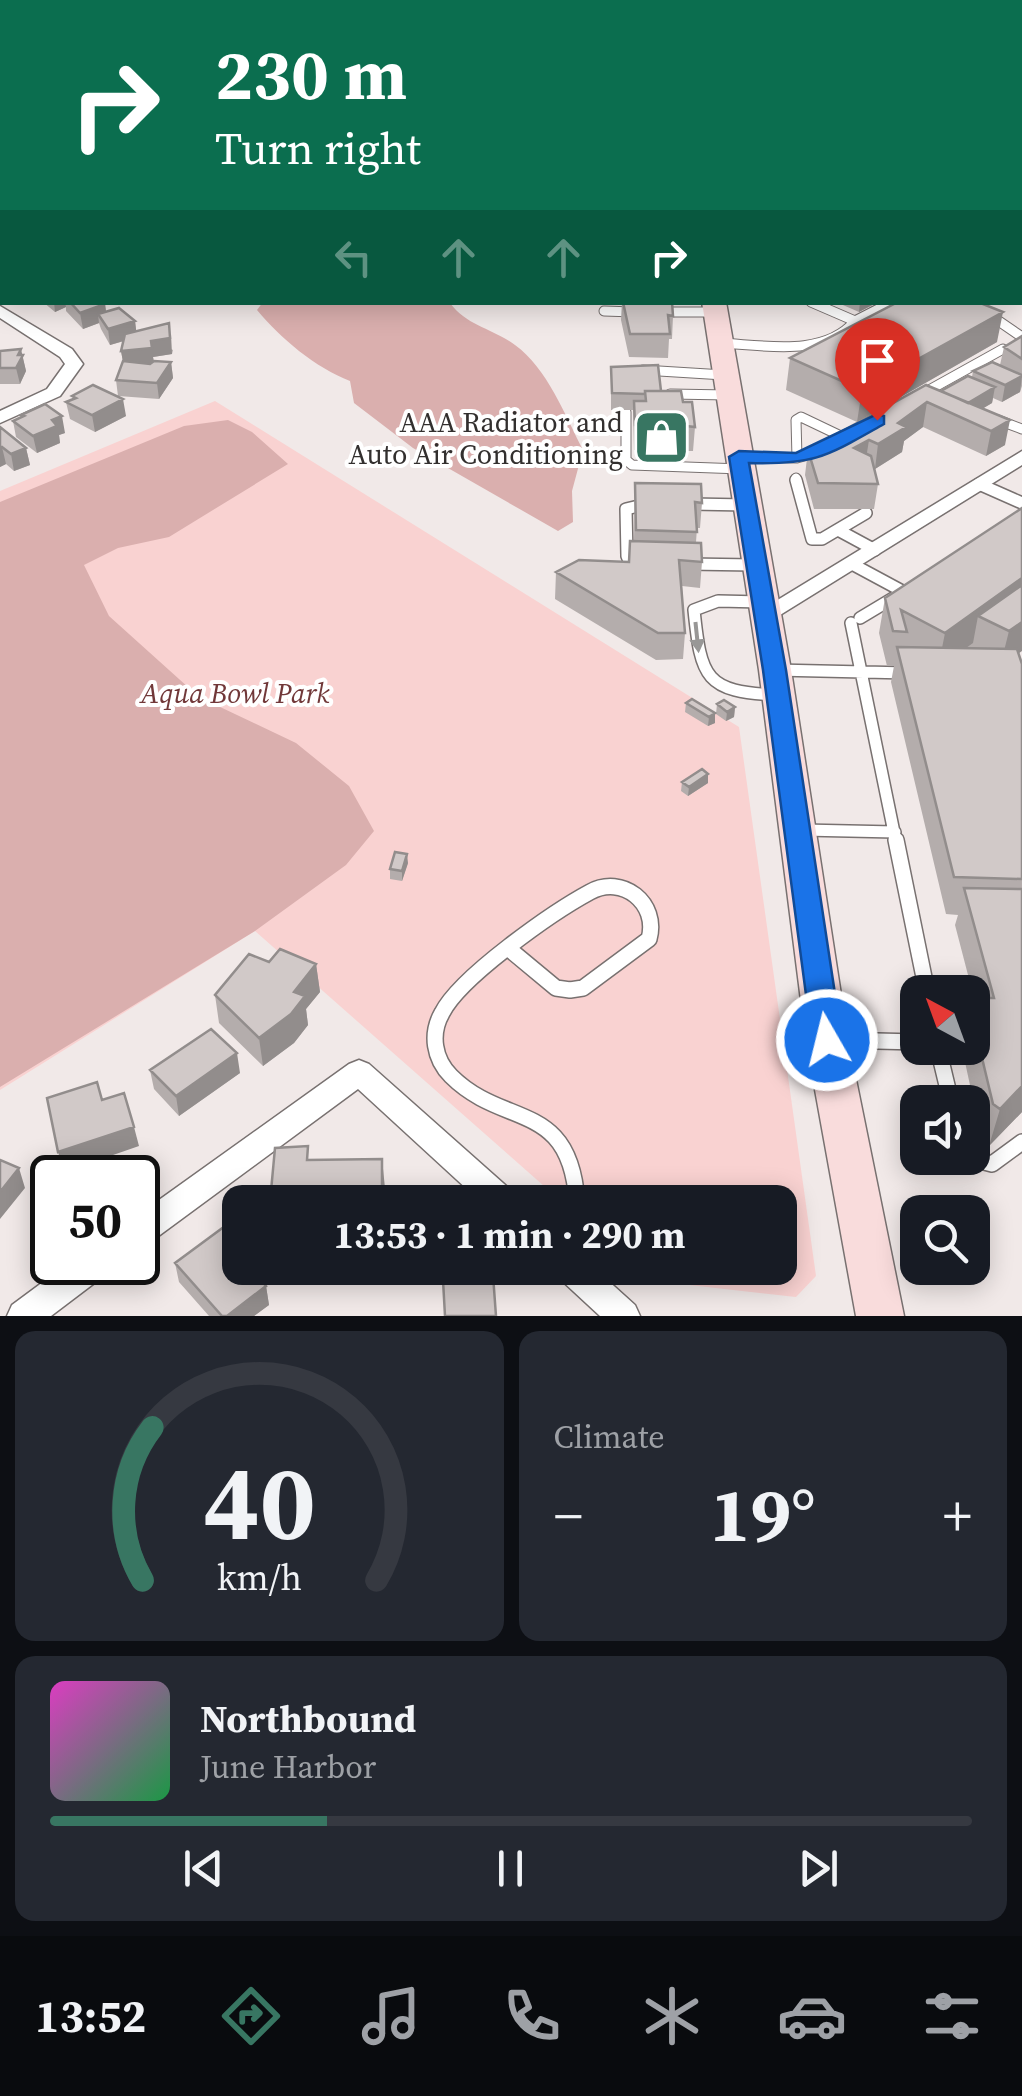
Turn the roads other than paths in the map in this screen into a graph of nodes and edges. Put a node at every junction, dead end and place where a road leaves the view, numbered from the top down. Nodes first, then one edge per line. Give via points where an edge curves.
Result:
1 (819, 305) edge
2 (886, 305) edge
3 (975, 305) edge
4 (0, 311) edge
5 (604, 311) dead end
6 (855, 321) junction
7 (1022, 337) edge
8 (721, 346) edge
9 (1003, 349) edge
10 (626, 370) edge
11 (661, 394) edge
12 (908, 402) edge
13 (626, 412) dead end
14 (0, 417) edge
15 (992, 418) edge
16 (861, 428) edge
17 (1022, 428) edge
18 (845, 438) junction
19 (1022, 457) edge
20 (797, 458) junction
21 (742, 477) junction
22 (796, 478) dead end
23 (980, 484) junction
24 (668, 504) edge
25 (684, 504) edge
26 (1022, 504) edge
27 (866, 513) dead end
28 (838, 530) junction
29 (875, 550) junction
30 (654, 563) edge
31 (672, 564) edge
32 (852, 564) junction
33 (756, 565) junction
34 (919, 582) edge
35 (904, 592) junction
36 (763, 608) junction
37 (862, 672) junction
38 (915, 673) edge
39 (776, 683) junction
40 (798, 830) junction
41 (895, 832) junction
42 (509, 949) junction
43 (924, 975) edge
44 (827, 1040) junction
45 (900, 1042) edge
46 (1022, 1142) edge
47 (990, 1165) edge
48 (483, 1185) edge
49 (579, 1185) edge
50 (160, 1217) edge
51 (66, 1285) edge
52 (590, 1285) edge
53 (24, 1316) edge
54 (623, 1316) edge
55 (880, 1316) edge

1 - 6 lane
2 - 6 lane
3 - 7 lane
4 - 14 street via 74,364 70,379 42,401
5 - 8 lane
6 - 8 lane via 846,333 817,344
8 - 10 lane
8 - 11 lane
8 - 21 main road
9 - 12 lane
13 - 21 lane via 626,460 632,465
15 - 17 lane
16 - 18 lane
18 - 20 lane
18 - 20 lane via 800,416
19 - 23 street
20 - 21 lane
21 - 25 lane
21 - 33 main road
22 - 28 lane via 812,539
23 - 26 lane
23 - 29 street
24 - 30 lane via 626,508 629,560
27 - 28 lane
28 - 29 lane
29 - 32 street
31 - 33 lane
32 - 35 lane
32 - 36 street
33 - 36 main road
34 - 35 lane
35 - 37 lane via 856,621
36 - 39 main road
36 -> 39 lane via 724,601 698,606 700,670 738,695
37 - 38 lane
37 - 39 lane
37 - 41 lane
39 - 40 main road
40 - 41 lane
40 - 44 main road
41 - 43 lane
42 - 42 lane via 556,988 583,988 649,938 653,917 623,887 598,886
42 - 49 lane via 448,1002 433,1048 460,1085 527,1115 562,1143
44 - 45 lane
44 - 55 main road
46 - 47 lane via 1004,1161
48 - 50 street via 359,1072
51 - 53 street
52 - 54 street

